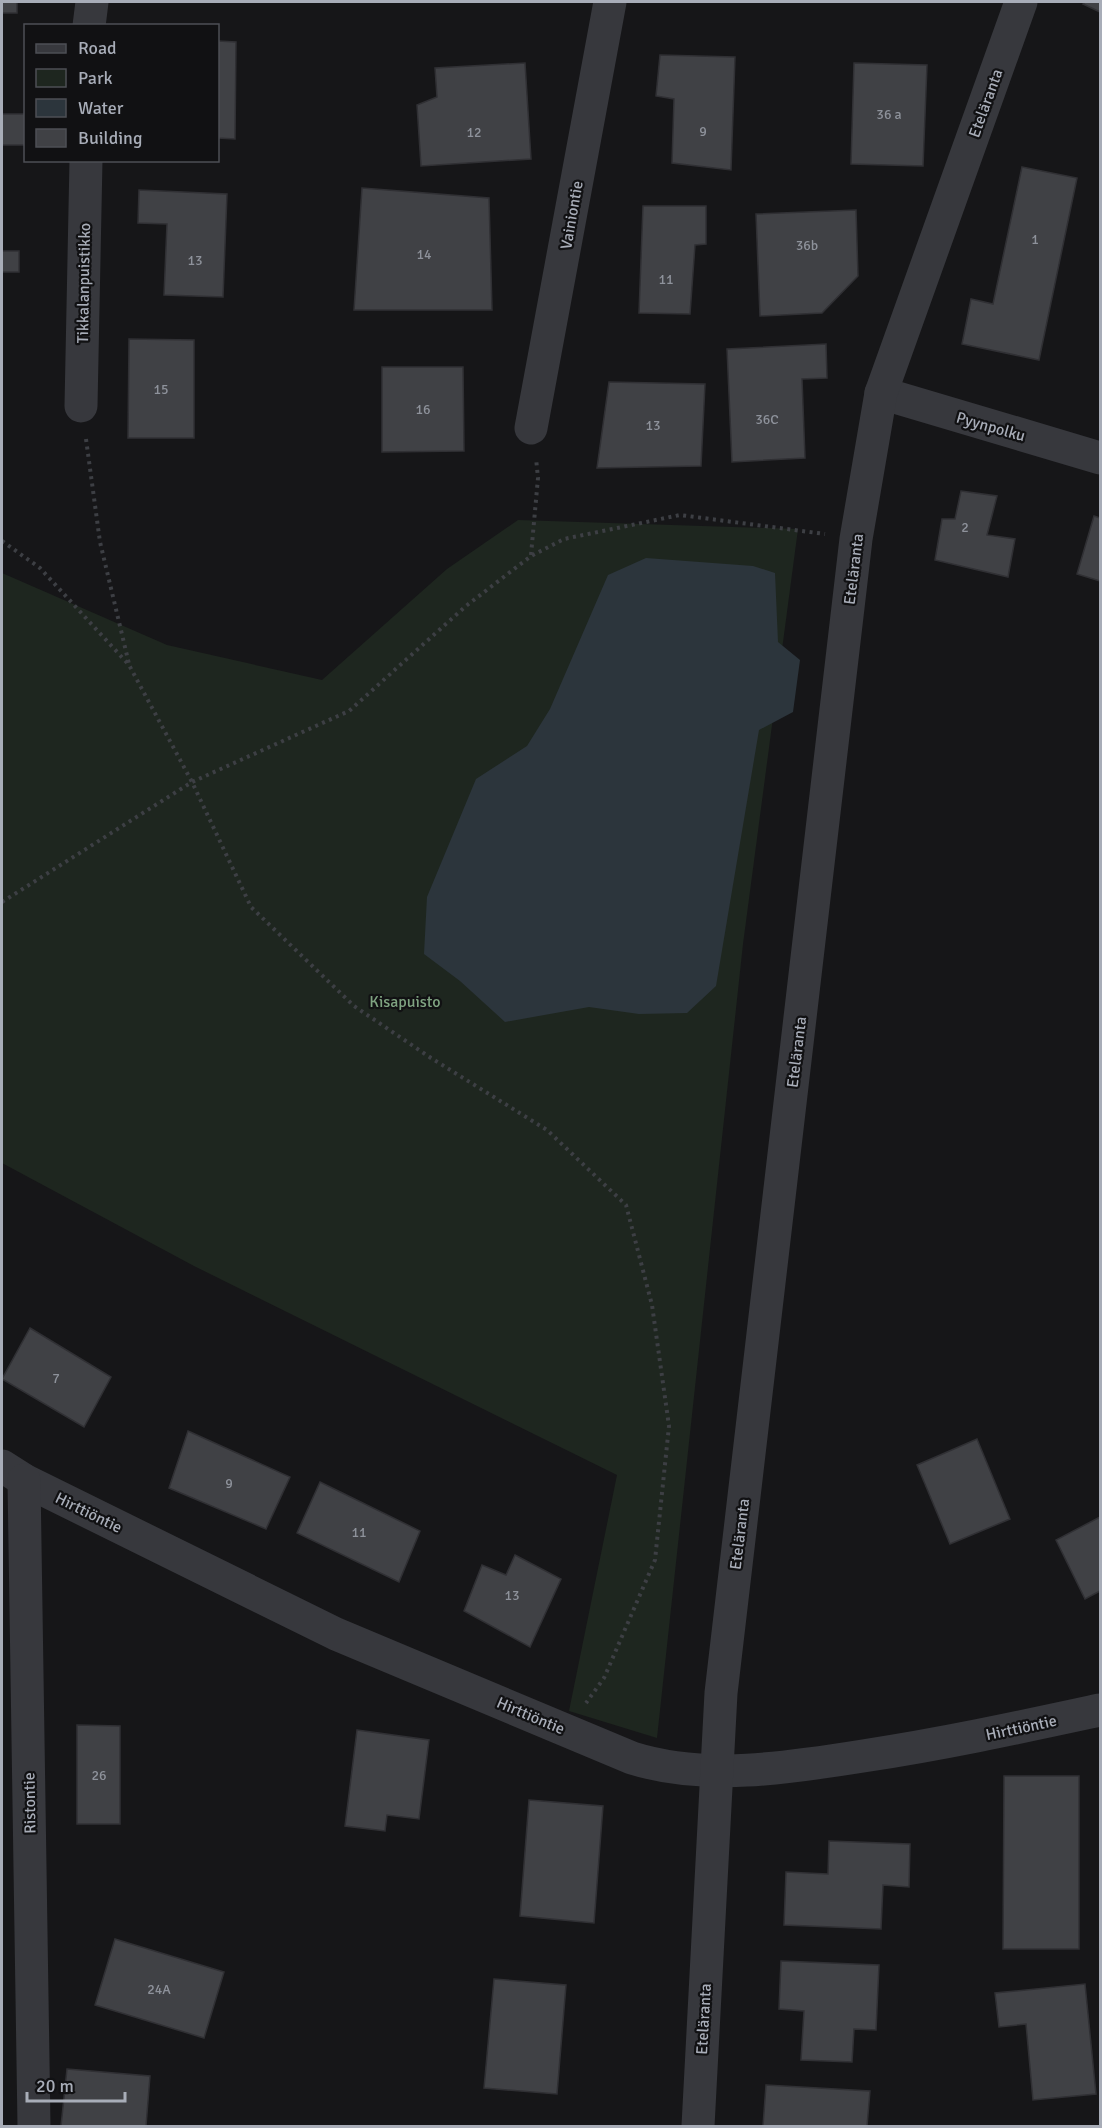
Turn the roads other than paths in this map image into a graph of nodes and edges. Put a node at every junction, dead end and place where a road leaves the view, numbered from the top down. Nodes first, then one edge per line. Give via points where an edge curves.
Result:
1 (92, 2) edge
2 (610, 2) edge
3 (1021, 2) edge
4 (89, 24) edge
5 (86, 162) edge
6 (881, 393) junction
7 (81, 406) road end
8 (531, 428) road end
9 (1101, 458) edge
10 (13, 1473) edge
11 (1101, 1710) edge
12 (715, 1769) junction
13 (34, 2127) edge
14 (698, 2127) edge

1 - 4 street
2 - 8 street, Vainiontie
3 - 6 street, Eteläranta
5 - 7 street, Tikkalanpuistikko
6 - 9 street, Pyynpolku
6 - 12 street, Eteläranta via 856,539
10 - 12 street, Hirttiöntie via 336,1634 659,1766
10 - 13 street, Ristontie
11 - 12 street, Hirttiöntie via 954,1742 791,1767
12 - 14 street, Eteläranta

